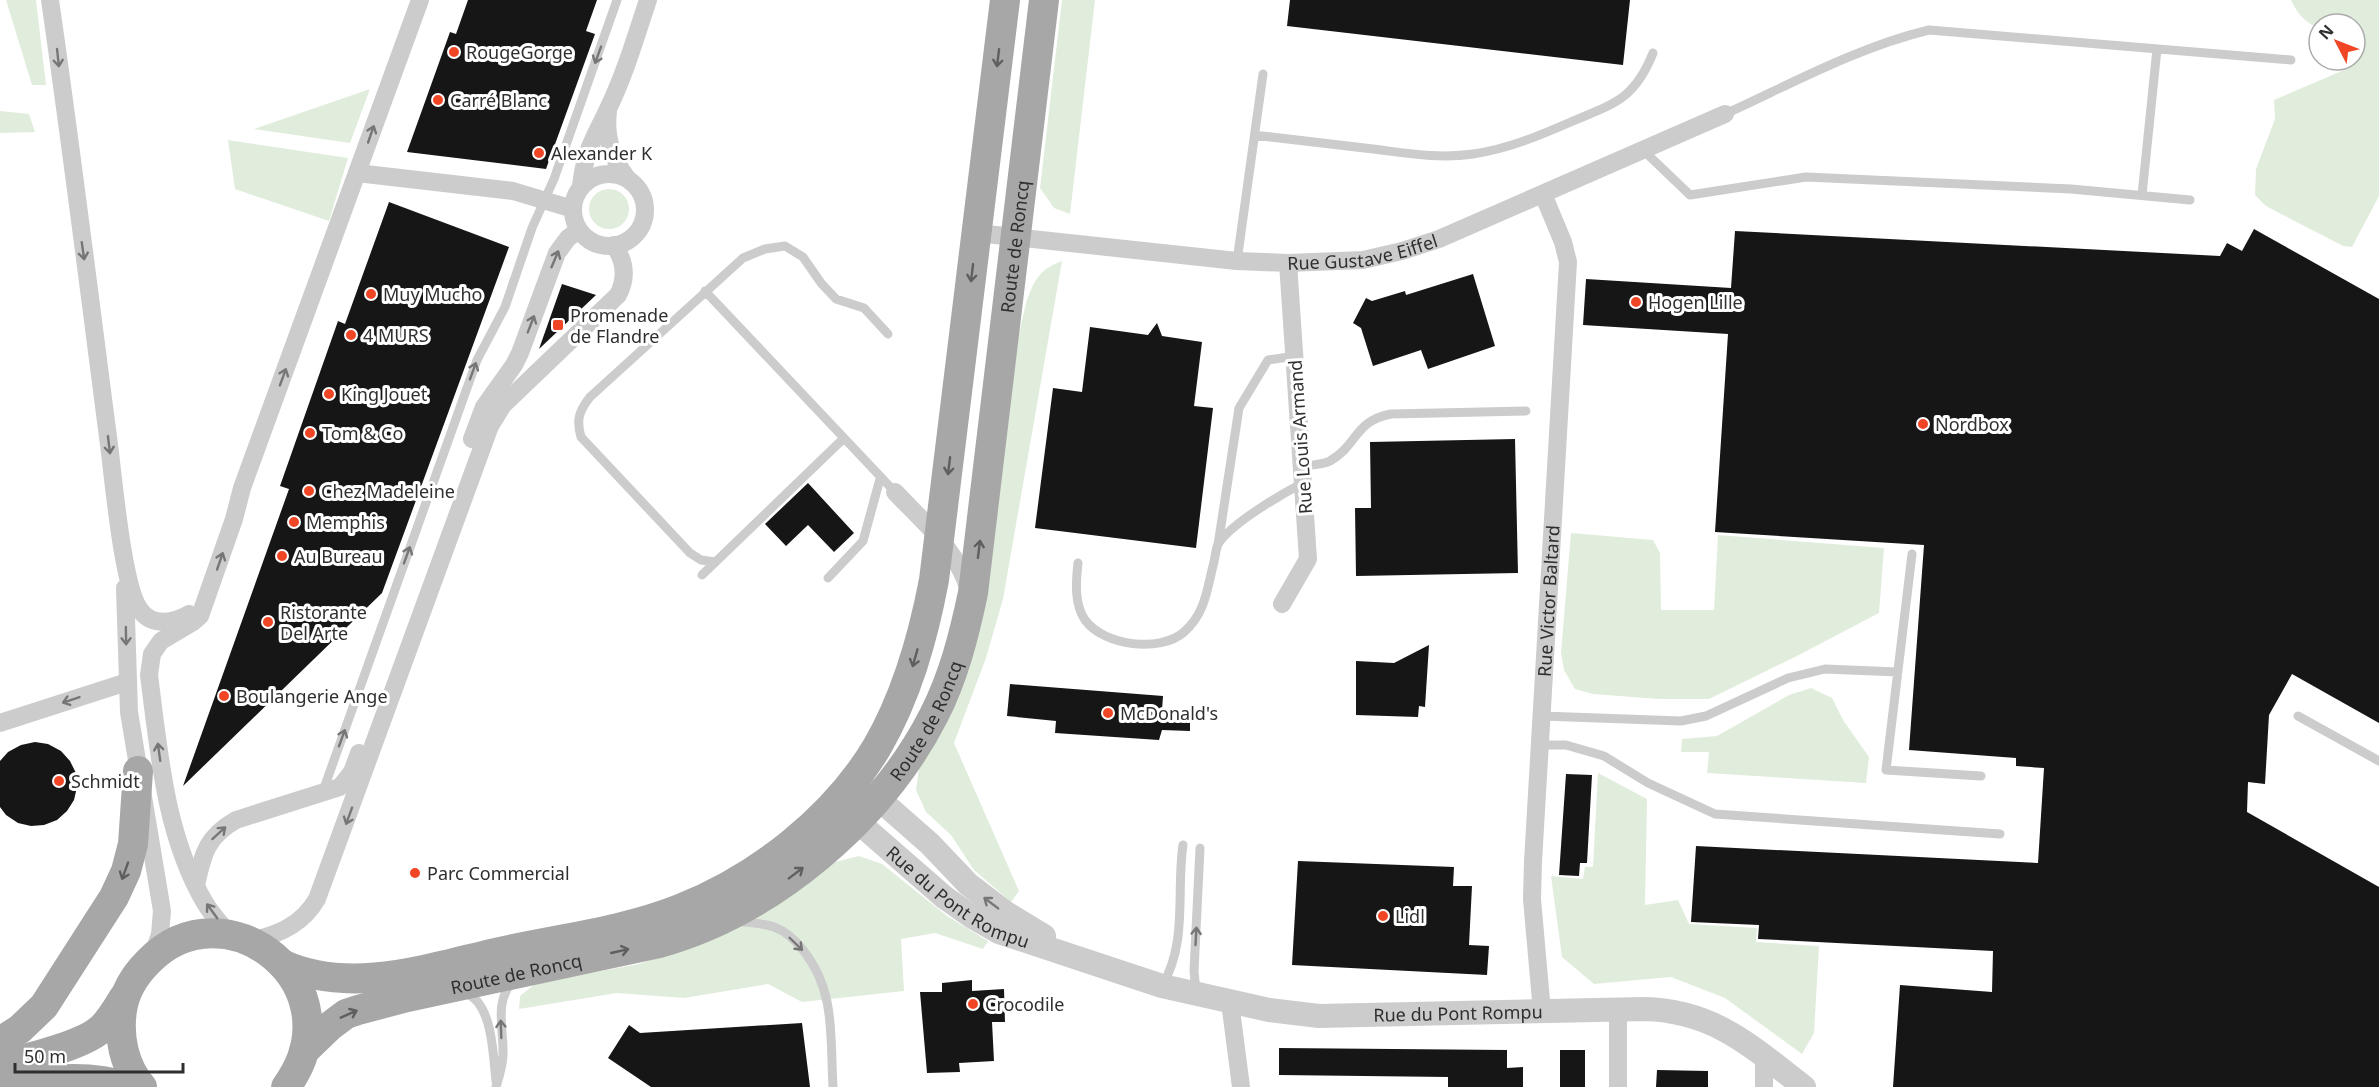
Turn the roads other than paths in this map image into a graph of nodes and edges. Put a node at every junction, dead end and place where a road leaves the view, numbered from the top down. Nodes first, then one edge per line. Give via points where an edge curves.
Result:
1 (50, 0) edge
2 (420, 0) edge
3 (617, 0) edge
4 (648, 0) edge
5 (1005, 0) edge
6 (1044, 0) edge
7 (2157, 49) junction
8 (1653, 53) dead end
9 (2291, 60) dead end
10 (1263, 74) dead end
11 (608, 109) junction
12 (1725, 114) joint
13 (1255, 135) junction
14 (1644, 150) junction
15 (357, 173) junction
16 (627, 178) junction
17 (581, 186) junction
18 (1543, 194) junction
19 (2142, 195) junction
20 (546, 200) junction
21 (2190, 200) dead end
22 (573, 209) junction
23 (579, 230) junction
24 (977, 233) junction
25 (1016, 236) junction
26 (614, 245) junction
27 (1237, 261) junction
28 (1288, 264) junction
29 (705, 291) junction
30 (888, 334) dead end
31 (1294, 356) junction
32 (1526, 411) dead end
33 (843, 439) junction
34 (1303, 475) junction
35 (880, 479) junction
36 (895, 492) joint
37 (940, 539) junction
38 (1218, 545) junction
39 (1912, 554) dead end
40 (125, 556) junction
41 (715, 562) junction
42 (1078, 563) dead end
43 (702, 575) dead end
44 (828, 578) dead end
45 (206, 599) junction
46 (971, 602) junction
47 (1282, 604) dead end
48 (1898, 672) junction
49 (127, 682) junction
50 (1542, 716) junction
51 (2298, 716) dead end
52 (0, 723) edge
53 (1540, 745) junction
54 (2379, 761) edge
55 (138, 771) junction
56 (1981, 776) dead end
57 (866, 787) junction
58 (322, 793) junction
59 (845, 811) junction
60 (2000, 834) dead end
61 (1183, 845) dead end
62 (1200, 848) dead end
63 (196, 885) junction
64 (723, 918) junction
65 (239, 938) junction
66 (152, 958) junction
67 (282, 964) junction
68 (1096, 964) junction
69 (519, 974) junction
70 (1162, 986) junction
71 (453, 987) junction
72 (128, 992) junction
73 (1196, 994) junction
74 (1230, 1002) junction
75 (1618, 1010) junction
76 (1542, 1012) junction
77 (0, 1042) edge
78 (304, 1052) junction
79 (1764, 1057) junction
80 (0, 1066) edge
81 (0, 1087) edge
82 (128, 1087) edge
83 (142, 1087) edge
84 (286, 1087) edge
85 (833, 1087) edge
86 (1241, 1087) edge
87 (1618, 1087) edge
88 (1764, 1087) edge
89 (1804, 1087) edge

1 -> 40 street
15 -> 2 street
3 -> 20 lane
4 - 11 street
5 -> 24 main road, Route de Roncq
6 - 25 main road, Route de Roncq
7 - 9 lane
7 - 12 lane via 1929,30 1864,52
7 - 19 lane
8 - 13 lane via 1639,83 1629,94 1537,136 1493,150 1452,156 1414,154
10 - 13 lane
11 - 16 street via 610,144 616,163
11 - 17 street via 592,137
12 - 14 street, Rue Gustave Eiffel
13 - 27 lane
14 - 18 street, Rue Gustave Eiffel
14 - 19 lane via 1690,195 1806,177
15 - 20 street via 513,191
45 -> 15 street via 242,488
16 - 17 street via 605,174 594,176
16 - 26 street via 642,194 645,216 634,236
17 - 22 street
18 - 28 street, Rue Gustave Eiffel via 1411,249 1363,260
18 - 50 street, Rue Victor Baltard via 1568,262
19 - 21 lane
20 - 22 street
58 -> 20 lane via 477,360 505,307 532,228
22 - 23 street
23 - 26 street via 592,242
58 -> 23 street via 340,787 352,772 484,407 520,353 557,253
24 - 25 street, Rue Gustave Eiffel
24 -> 37 main road, Route de Roncq
25 - 27 street, Rue Gustave Eiffel
46 -> 25 main road, Route de Roncq
26 -> 65 street via 624,269 618,295 498,411 490,426 317,899 299,922 288,929 270,937
27 - 28 street, Rue Gustave Eiffel
28 - 31 street, Rue Louis Armand
29 - 30 lane via 743,258 785,246 803,257 836,299 864,308
29 - 33 lane
29 - 41 lane via 590,397 577,424 581,437 690,553
31 - 34 street, Rue Louis Armand
31 - 38 lane via 1268,360 1239,408
32 - 34 lane via 1375,417 1341,453
33 - 35 lane
33 - 41 lane
34 - 38 lane
34 - 47 street, Rue Louis Armand via 1308,559
35 - 36 lane
35 - 44 lane via 863,541
36 - 37 street
37 - 46 street via 962,572
37 -> 57 main road, Route de Roncq via 924,630 909,677 876,748
38 - 42 lane via 1207,596 1193,624 1167,642 1150,645 1111,640 1085,620 1076,584
39 - 48 lane
40 - 45 street via 135,602 153,621 187,615
40 -> 49 street
41 - 43 lane
63 -> 45 street via 164,789 149,675 156,647 167,635 200,616
46 - 57 main road, Route de Roncq via 960,648 935,712 910,756
48 - 50 lane via 1825,669 1788,678 1706,716 1681,721
48 - 56 lane via 1886,770
49 -> 52 street
49 - 55 street
50 - 53 street, Rue Victor Baltard
51 - 54 lane
53 - 60 lane via 1566,745 1604,756 1648,783 1715,814
53 - 76 street, Rue Victor Baltard via 1532,884
55 - 66 street via 162,911
55 -> 77 main road via 131,850 114,897 44,1006
57 - 59 main road, Route de Roncq
68 -> 57 street, Rue du Pont Rompu via 993,904
63 -> 58 street via 205,850 215,834 236,820
64 -> 59 main road, Route de Roncq via 789,878 826,849
59 - 67 main road, Route de Roncq via 747,874 698,901 658,916 408,973 330,978 301,973
59 - 68 street, Rue du Pont Rompu via 937,891 978,920 1015,938
61 - 70 lane via 1177,948
73 -> 62 lane
65 -> 63 street via 209,908
69 -> 64 main road, Route de Roncq via 659,943
64 -> 85 lane via 775,927 796,942 815,965 829,1007
65 - 66 main road via 207,934 189,938 171,944
65 - 67 main road via 266,950
66 - 72 main road
67 - 78 main road via 296,983 304,1005 308,1028
68 - 70 street, Rue du Pont Rompu
69 - 71 main road, Route de Roncq
71 -> 69 lane via 474,996 481,1006 490,1031 496,1087 504,1056 500,1027 503,999
70 - 73 street, Rue du Pont Rompu
78 -> 71 main road, Route de Roncq via 346,1014
72 - 80 main road via 112,1016 93,1034
72 - 83 main road via 121,1019 122,1046
73 - 74 street, Rue du Pont Rompu
74 - 76 street, Rue du Pont Rompu via 1319,1016
74 - 86 street
75 - 76 street, Rue du Pont Rompu
75 - 79 street, Rue du Pont Rompu via 1658,1010 1702,1019 1732,1033
75 - 87 street
78 - 84 main road
79 - 88 street
79 - 89 street, Rue du Pont Rompu
81 - 82 main road via 93,1079

